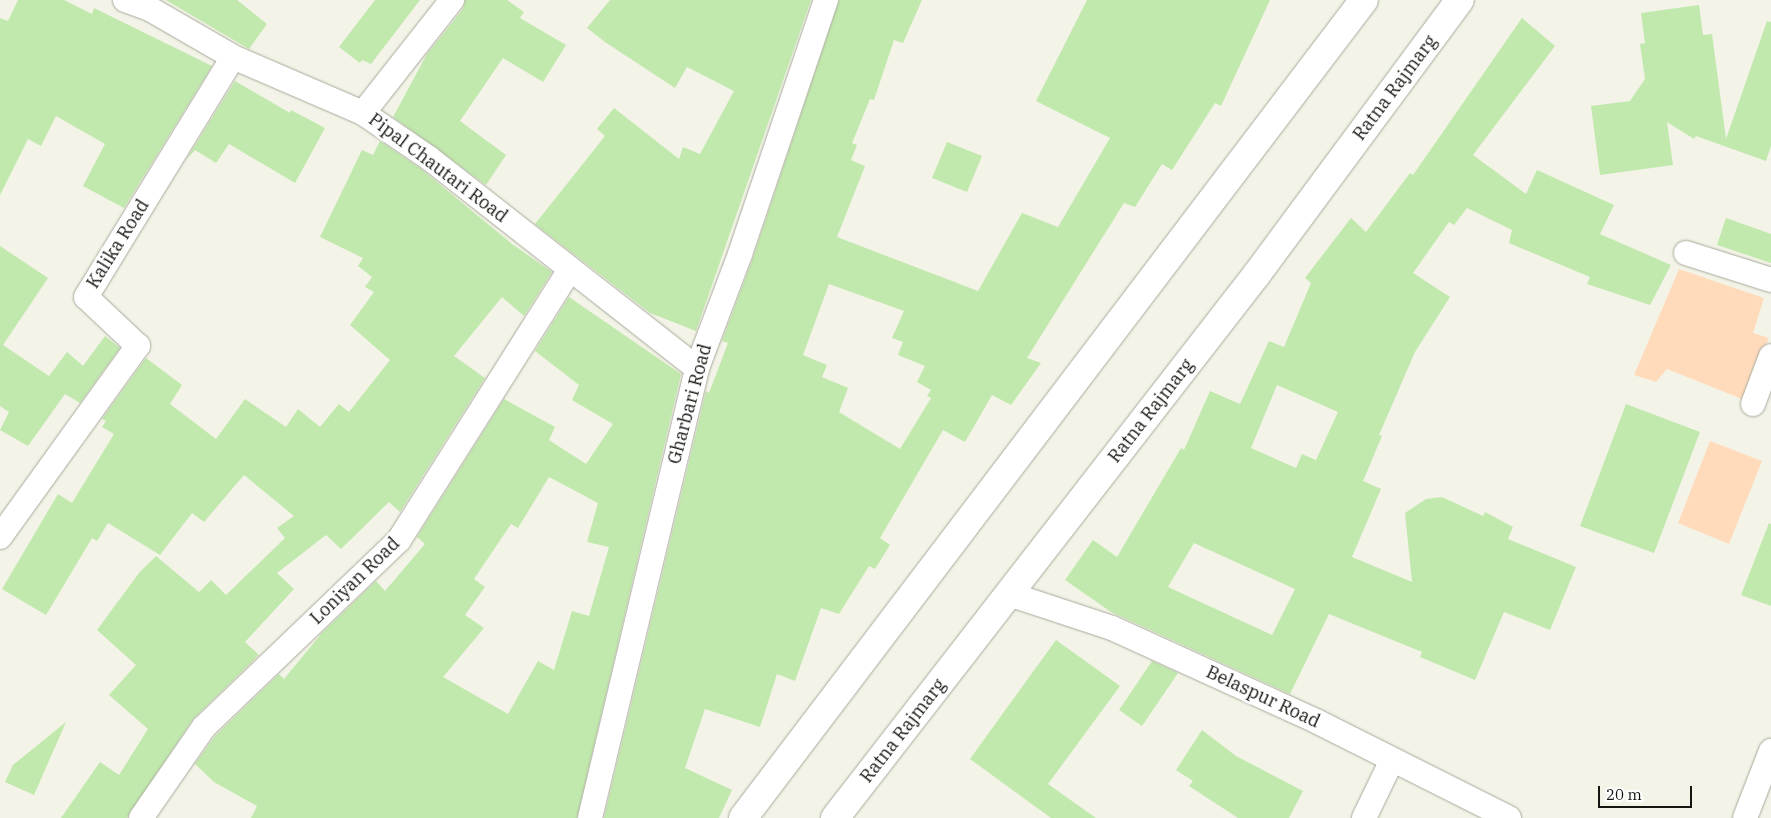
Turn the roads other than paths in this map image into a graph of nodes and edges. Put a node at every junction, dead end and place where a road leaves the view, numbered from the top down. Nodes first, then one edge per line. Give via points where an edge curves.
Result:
1 (125, 0) edge
2 (452, 0) edge
3 (826, 0) edge
4 (1364, 0) edge
5 (1460, 0) edge
6 (233, 57) junction
7 (363, 113) junction
8 (1686, 253) dead end
9 (570, 269) junction
10 (1771, 280) edge
11 (1771, 356) edge
12 (696, 368) junction
13 (1753, 404) dead end
14 (0, 537) edge
15 (1010, 594) junction
16 (1771, 751) edge
17 (1392, 760) junction
18 (141, 818) edge
19 (590, 818) edge
20 (743, 818) edge
21 (835, 818) edge
22 (1364, 818) edge
23 (1508, 818) edge
24 (1745, 818) edge

1 - 6 street, Pipal Chautari Road via 150,9
2 - 7 street
3 - 12 street, Gharbari Road via 740,254
4 - 20 highway
5 - 15 highway, Ratna Rajmarg via 1257,274
6 - 7 street, Pipal Chautari Road
6 - 14 street, Kalika Road via 86,297 138,346
7 - 9 street, Pipal Chautari Road via 428,158
8 - 10 street
9 - 12 street, Pipal Chautari Road
9 - 18 street, Loniyan Road via 399,540 204,727
11 - 13 street
12 - 19 street, Gharbari Road
15 - 17 street, Belaspur Road via 1112,628 1316,721
15 - 21 highway, Ratna Rajmarg
16 - 24 street
17 - 22 street
17 - 23 street, Belaspur Road

